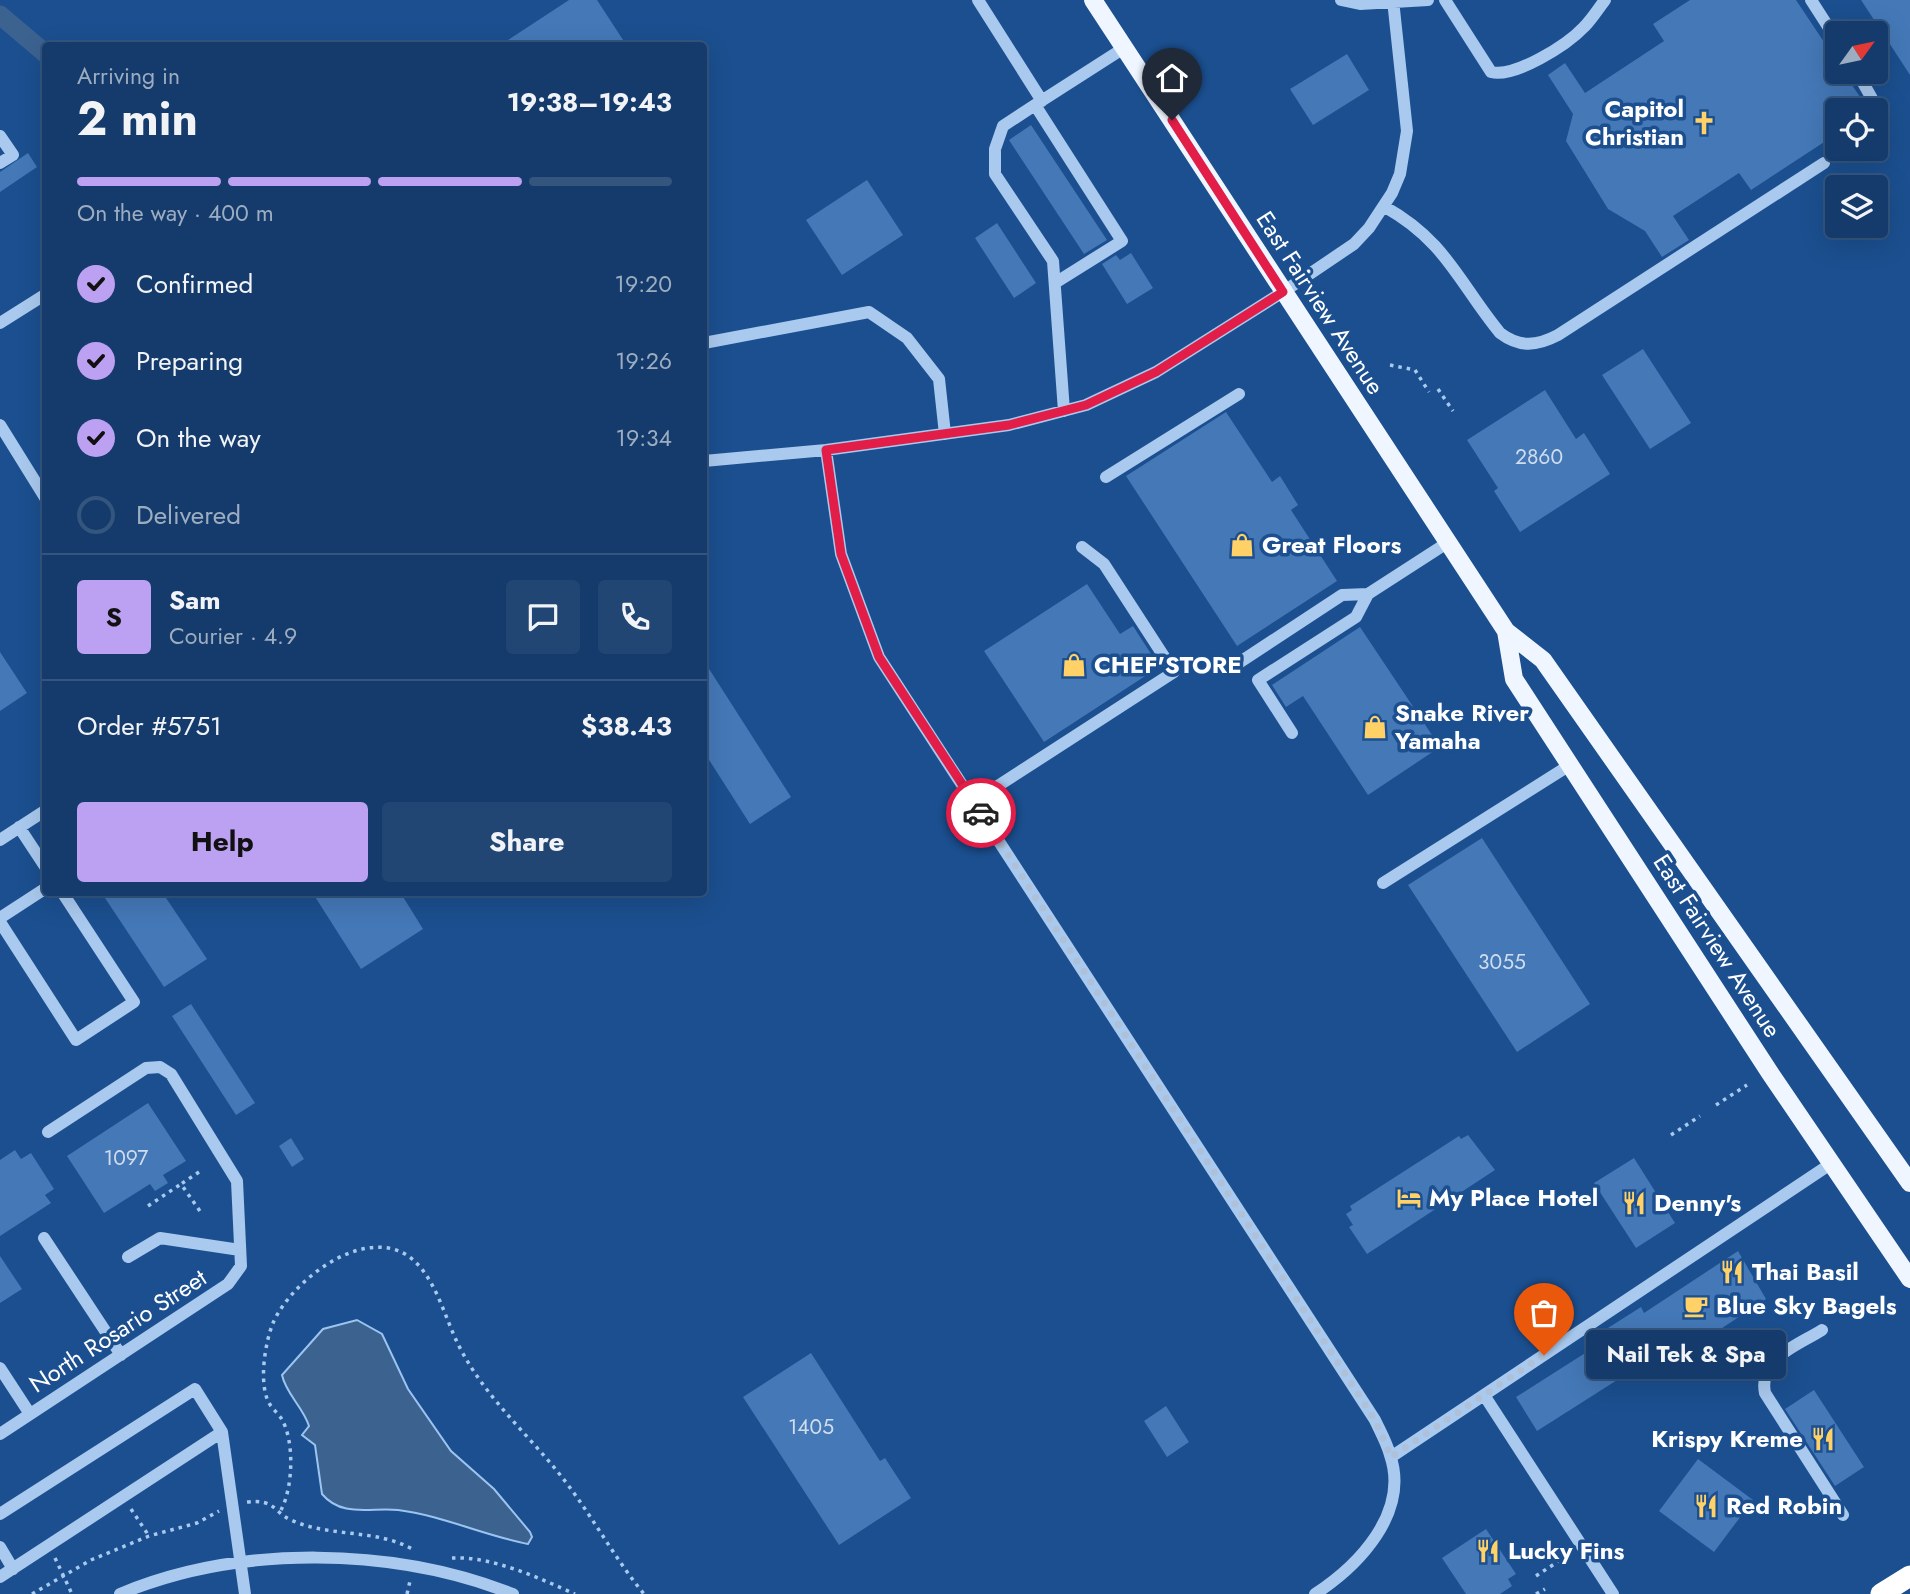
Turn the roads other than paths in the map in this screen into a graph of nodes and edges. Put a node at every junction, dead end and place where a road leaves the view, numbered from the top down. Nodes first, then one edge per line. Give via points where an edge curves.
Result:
1 (978, 0) edge
2 (1094, 0) edge
3 (1341, 0) edge
4 (1429, 0) edge
5 (1445, 0) edge
6 (1605, 0) edge
7 (1811, 0) edge
8 (1393, 2) edge
9 (1825, 22) edge
10 (1125, 48) junction
11 (1039, 103) junction
12 (0, 136) edge
13 (0, 163) edge
14 (1824, 163) dead end
15 (1385, 207) junction
16 (1055, 283) junction
17 (1283, 292) junction
18 (42, 297) edge
19 (0, 323) edge
20 (707, 342) edge
21 (1239, 394) dead end
22 (1064, 411) junction
23 (0, 425) edge
24 (945, 434) junction
25 (826, 450) junction
26 (707, 461) edge
27 (1106, 477) dead end
28 (42, 493) edge
29 (1447, 543) junction
30 (1082, 547) dead end
31 (1368, 594) junction
32 (1506, 631) junction
33 (1231, 668) dead end
34 (1292, 733) dead end
35 (1570, 765) junction
36 (973, 802) junction
37 (42, 813) edge
38 (19, 827) junction
39 (0, 840) edge
40 (42, 862) edge
41 (1383, 883) dead end
42 (42, 891) edge
43 (65, 896) edge
44 (0, 920) edge
45 (48, 1132) dead end
46 (1832, 1163) junction
47 (1910, 1182) edge
48 (44, 1238) dead end
49 (240, 1250) junction
50 (128, 1258) dead end
51 (1910, 1279) edge
52 (1822, 1330) dead end
53 (121, 1354) junction
54 (0, 1368) edge
55 (1484, 1395) junction
56 (30, 1414) junction
57 (222, 1432) junction
58 (0, 1434) edge
59 (1391, 1457) junction
60 (0, 1514) edge
61 (1843, 1516) dead end
62 (0, 1547) edge
63 (240, 1564) junction
64 (13, 1569) junction
65 (1910, 1576) edge
66 (0, 1577) edge
67 (485, 1589) edge
68 (120, 1594) edge
69 (245, 1594) edge
70 (513, 1594) edge
71 (1315, 1594) edge
72 (1613, 1594) edge
73 (1881, 1594) edge

1 - 11 street
2 - 10 main road, East Fairview Avenue
3 - 8 street
4 - 8 street
5 - 6 street via 1491,72 1503,75 1520,70 1583,29
7 - 9 street
8 - 15 street via 1407,131 1400,174
10 - 11 street
10 - 17 main road, East Fairview Avenue
11 - 16 street via 1003,125 995,149 995,174 1052,261
11 - 16 street via 1122,241
12 - 13 street via 13,155
14 - 15 street via 1569,328 1534,345 1511,341 1500,333 1436,246
15 - 17 street via 1354,244
16 - 22 street
17 - 22 street via 1156,372
17 - 29 main road, East Fairview Avenue
18 - 19 street
20 - 24 street via 869,312 907,338 939,379
21 - 27 street
22 - 24 street
23 - 28 street
24 - 25 street
25 - 26 street
25 - 36 street via 841,554 879,657
29 - 31 street
29 - 32 main road, East Fairview Avenue
30 - 36 street via 1104,564 1174,672
31 - 33 street via 1342,595
31 - 34 street via 1356,617 1258,680
32 - 35 main road, East Fairview Avenue via 1514,679
32 - 47 main road, East Fairview Avenue via 1543,660
35 - 41 street
35 - 46 main road, East Fairview Avenue
36 - 59 street via 1375,1420
37 - 38 street
38 - 39 street
38 - 40 street
42 - 44 street
43 - 44 street via 134,1002 76,1040
45 - 49 street via 146,1069 160,1067 171,1074 237,1181
46 - 51 main road, East Fairview Avenue
46 - 55 street
48 - 53 street
49 - 50 street via 160,1238
49 - 53 street, North Rosario Street via 241,1266 228,1284
52 - 61 street via 1770,1363 1763,1381 1765,1393
53 - 56 street, North Rosario Street
54 - 56 street
55 - 59 street
55 - 72 street
56 - 58 street, North Rosario Street
57 - 60 street via 195,1389
57 - 63 street
57 - 64 street
59 - 71 street via 1393,1491 1381,1530 1344,1575
62 - 64 street
63 - 67 street via 298,1558 383,1561 450,1572
63 - 68 street via 177,1576
63 - 69 street
64 - 66 street
65 - 73 highway
67 - 70 street

